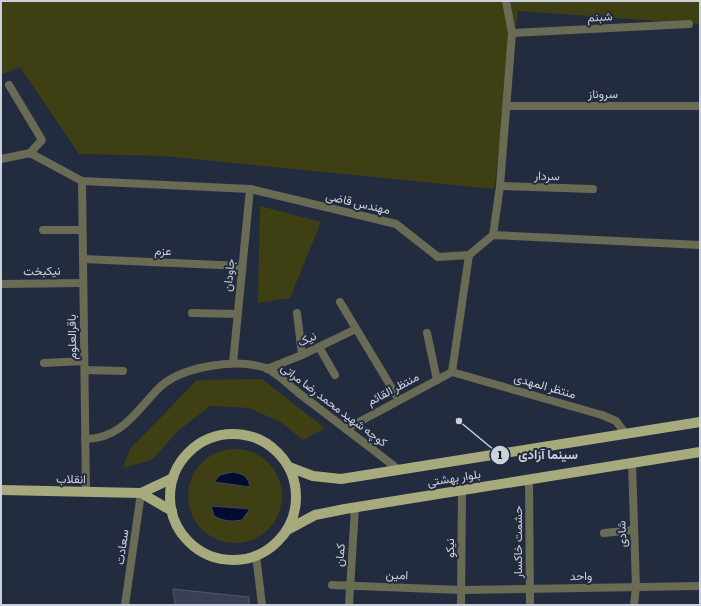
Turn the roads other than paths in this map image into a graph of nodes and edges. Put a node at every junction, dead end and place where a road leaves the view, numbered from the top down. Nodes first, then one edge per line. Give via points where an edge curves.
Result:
1 (506, 1) edge
2 (689, 24) dead end
3 (512, 33) junction
4 (9, 85) dead end
5 (507, 106) junction
6 (698, 106) dead end
7 (30, 153) junction
8 (1, 159) edge
9 (82, 181) junction
10 (500, 186) junction
11 (250, 189) junction
12 (593, 189) dead end
13 (43, 230) dead end
14 (82, 230) junction
15 (493, 235) junction
16 (700, 245) edge
17 (469, 255) junction
18 (83, 259) junction
19 (242, 266) junction
20 (83, 283) junction
21 (1, 284) edge
22 (340, 302) dead end
23 (192, 313) dead end
24 (297, 313) dead end
25 (238, 314) junction
26 (356, 329) junction
27 (427, 333) dead end
28 (319, 347) junction
29 (302, 355) junction
30 (84, 361) junction
31 (44, 363) dead end
32 (232, 363) junction
33 (267, 369) junction
34 (85, 370) junction
35 (123, 371) dead end
36 (452, 372) junction
37 (335, 375) dead end
38 (437, 380) junction
39 (399, 400) junction
40 (700, 422) edge
41 (346, 429) junction
42 (625, 433) junction
43 (85, 439) junction
44 (700, 452) edge
45 (632, 463) junction
46 (289, 467) junction
47 (399, 470) junction
48 (173, 478) junction
49 (530, 480) junction
50 (1, 490) edge
51 (462, 490) junction
52 (86, 492) junction
53 (141, 493) junction
54 (355, 507) junction
55 (172, 510) junction
56 (287, 530) junction
57 (634, 530) junction
58 (604, 533) dead end
59 (256, 555) junction
60 (332, 585) dead end
61 (350, 586) junction
62 (700, 586) edge
63 (636, 587) junction
64 (530, 589) junction
65 (461, 590) junction
66 (126, 605) edge
67 (262, 605) edge
68 (349, 605) edge
69 (461, 605) edge
70 (530, 605) edge
71 (634, 605) edge

1 - 3 street
2 - 3 street, شبنم
3 - 5 street
4 - 7 street via 42,140
5 - 6 street, سروناز
5 - 10 street
7 - 8 street
7 - 9 street, مهندس قاضی
9 - 11 street, مهندس قاضی
9 - 14 street, باقرالعلوم
10 - 12 street, سردار
10 - 15 street
11 - 17 street, مهندس قاضی via 396,224 438,257
11 - 19 street, جاودان
13 - 14 street
14 - 18 street, باقرالعلوم
15 - 16 street
15 - 17 street
17 - 36 street
18 - 19 street, عزم
18 - 20 street, باقرالعلوم
19 - 25 street, جاودان
20 - 21 street, نیکبخت
20 - 30 street, باقرالعلوم
22 - 26 street
23 - 25 street
24 - 29 street
25 - 32 street, جاودان
26 - 28 street, نیک
26 - 39 street
27 - 38 street
28 - 29 street, نیک
28 - 37 street
29 - 33 street, نیک
30 - 31 street
30 - 34 street, باقرالعلوم
32 - 33 street, کوچه شهید محمد رضا مراتی
32 - 43 street, کوچه شهید محمد رضا مراتی via 175,376 161,386 126,424 112,434 100,439
33 - 41 street, کوچه شهید محمد رضا مراتی
34 - 35 street
34 - 43 street, باقرالعلوم
36 - 38 street, منتظر القائم
36 - 42 street, منتظر المهدی via 610,417
38 - 39 street, منتظر القائم
39 - 41 street, منتظر القائم
40 - 42 main road, بلوار بهشتی
41 - 47 street, کوچه شهید محمد رضا مراتی
42 - 47 main road, بلوار بهشتی
43 - 52 street, باقرالعلوم
44 - 45 main road, بلوار بهشتی
45 - 49 main road, بلوار بهشتی
45 - 57 street, شادی
46 - 47 main road, بلوار بهشتی via 313,476 341,479
46 - 48 main road via 280,454 267,443 252,436 236,433 204,441 191,450 180,463
46 - 56 main road via 295,482 296,499 294,515
48 - 53 main road
48 - 55 main road via 170,494
49 - 51 main road, بلوار بهشتی
49 - 64 street, حشمت خاکسار
50 - 52 main road, انقلاب
51 - 54 main road, بلوار بهشتی
51 - 65 street, نیکو
52 - 53 main road, انقلاب
53 - 55 main road
53 - 66 street, سعادت
54 - 56 main road, بلوار بهشتی via 315,515
54 - 61 street, کمان
55 - 59 main road via 177,526 187,540 200,550 214,557 231,560
56 - 59 main road via 276,543
57 - 58 street
57 - 63 street, شادی
59 - 67 street
60 - 61 street, امین
61 - 65 street, امین
61 - 68 street, کمان
62 - 63 street, واحد
63 - 64 street, واحد
63 - 71 street, شادی
64 - 65 street, واحد
64 - 70 street, حشمت خاکسار
65 - 69 street, نیکو

